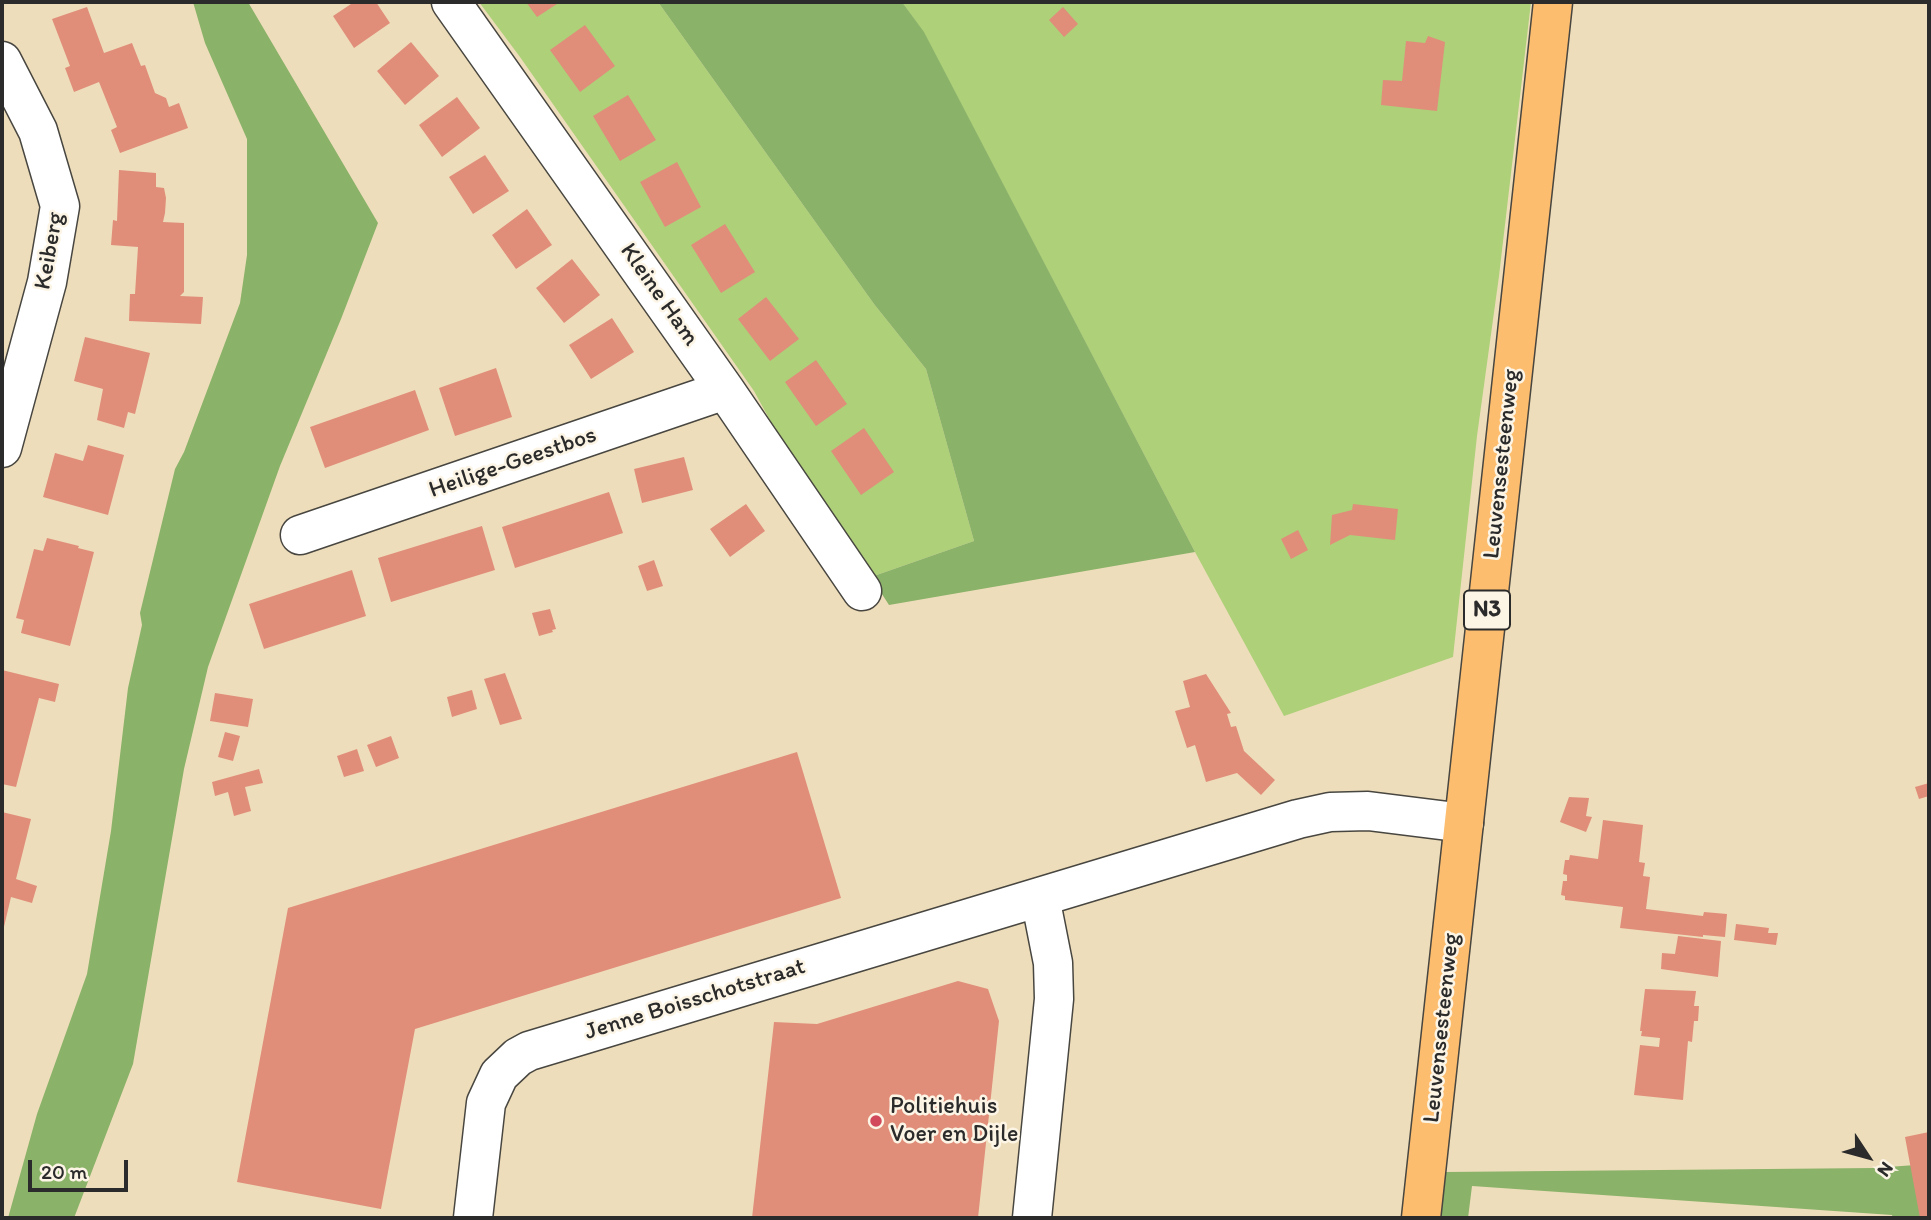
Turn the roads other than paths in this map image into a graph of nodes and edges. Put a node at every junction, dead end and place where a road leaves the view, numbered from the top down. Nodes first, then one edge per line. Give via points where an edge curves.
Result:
1 (451, 2) edge
2 (1553, 2) edge
3 (2, 61) edge
4 (725, 390) junction
5 (2, 447) edge
6 (300, 536) dead end
7 (862, 591) dead end
8 (1464, 823) junction
9 (1040, 897) junction
10 (473, 1218) edge
11 (1032, 1218) edge
12 (1421, 1218) edge

1 - 4 street, Kleine Ham
2 - 8 main road, Leuvensesteenweg / N3
3 - 5 street, Keiberg via 38,131 60,206 47,282
4 - 6 street, Heilige-Geestbos
4 - 7 street, Kleine Ham
8 - 9 street, Jenne Boisschotstraat via 1368,811 1330,812
8 - 12 main road, Leuvensesteenweg / N3
9 - 10 street, Jenne Boisschotstraat via 518,1057 499,1075 486,1103
9 - 11 street via 1053,964 1054,999

